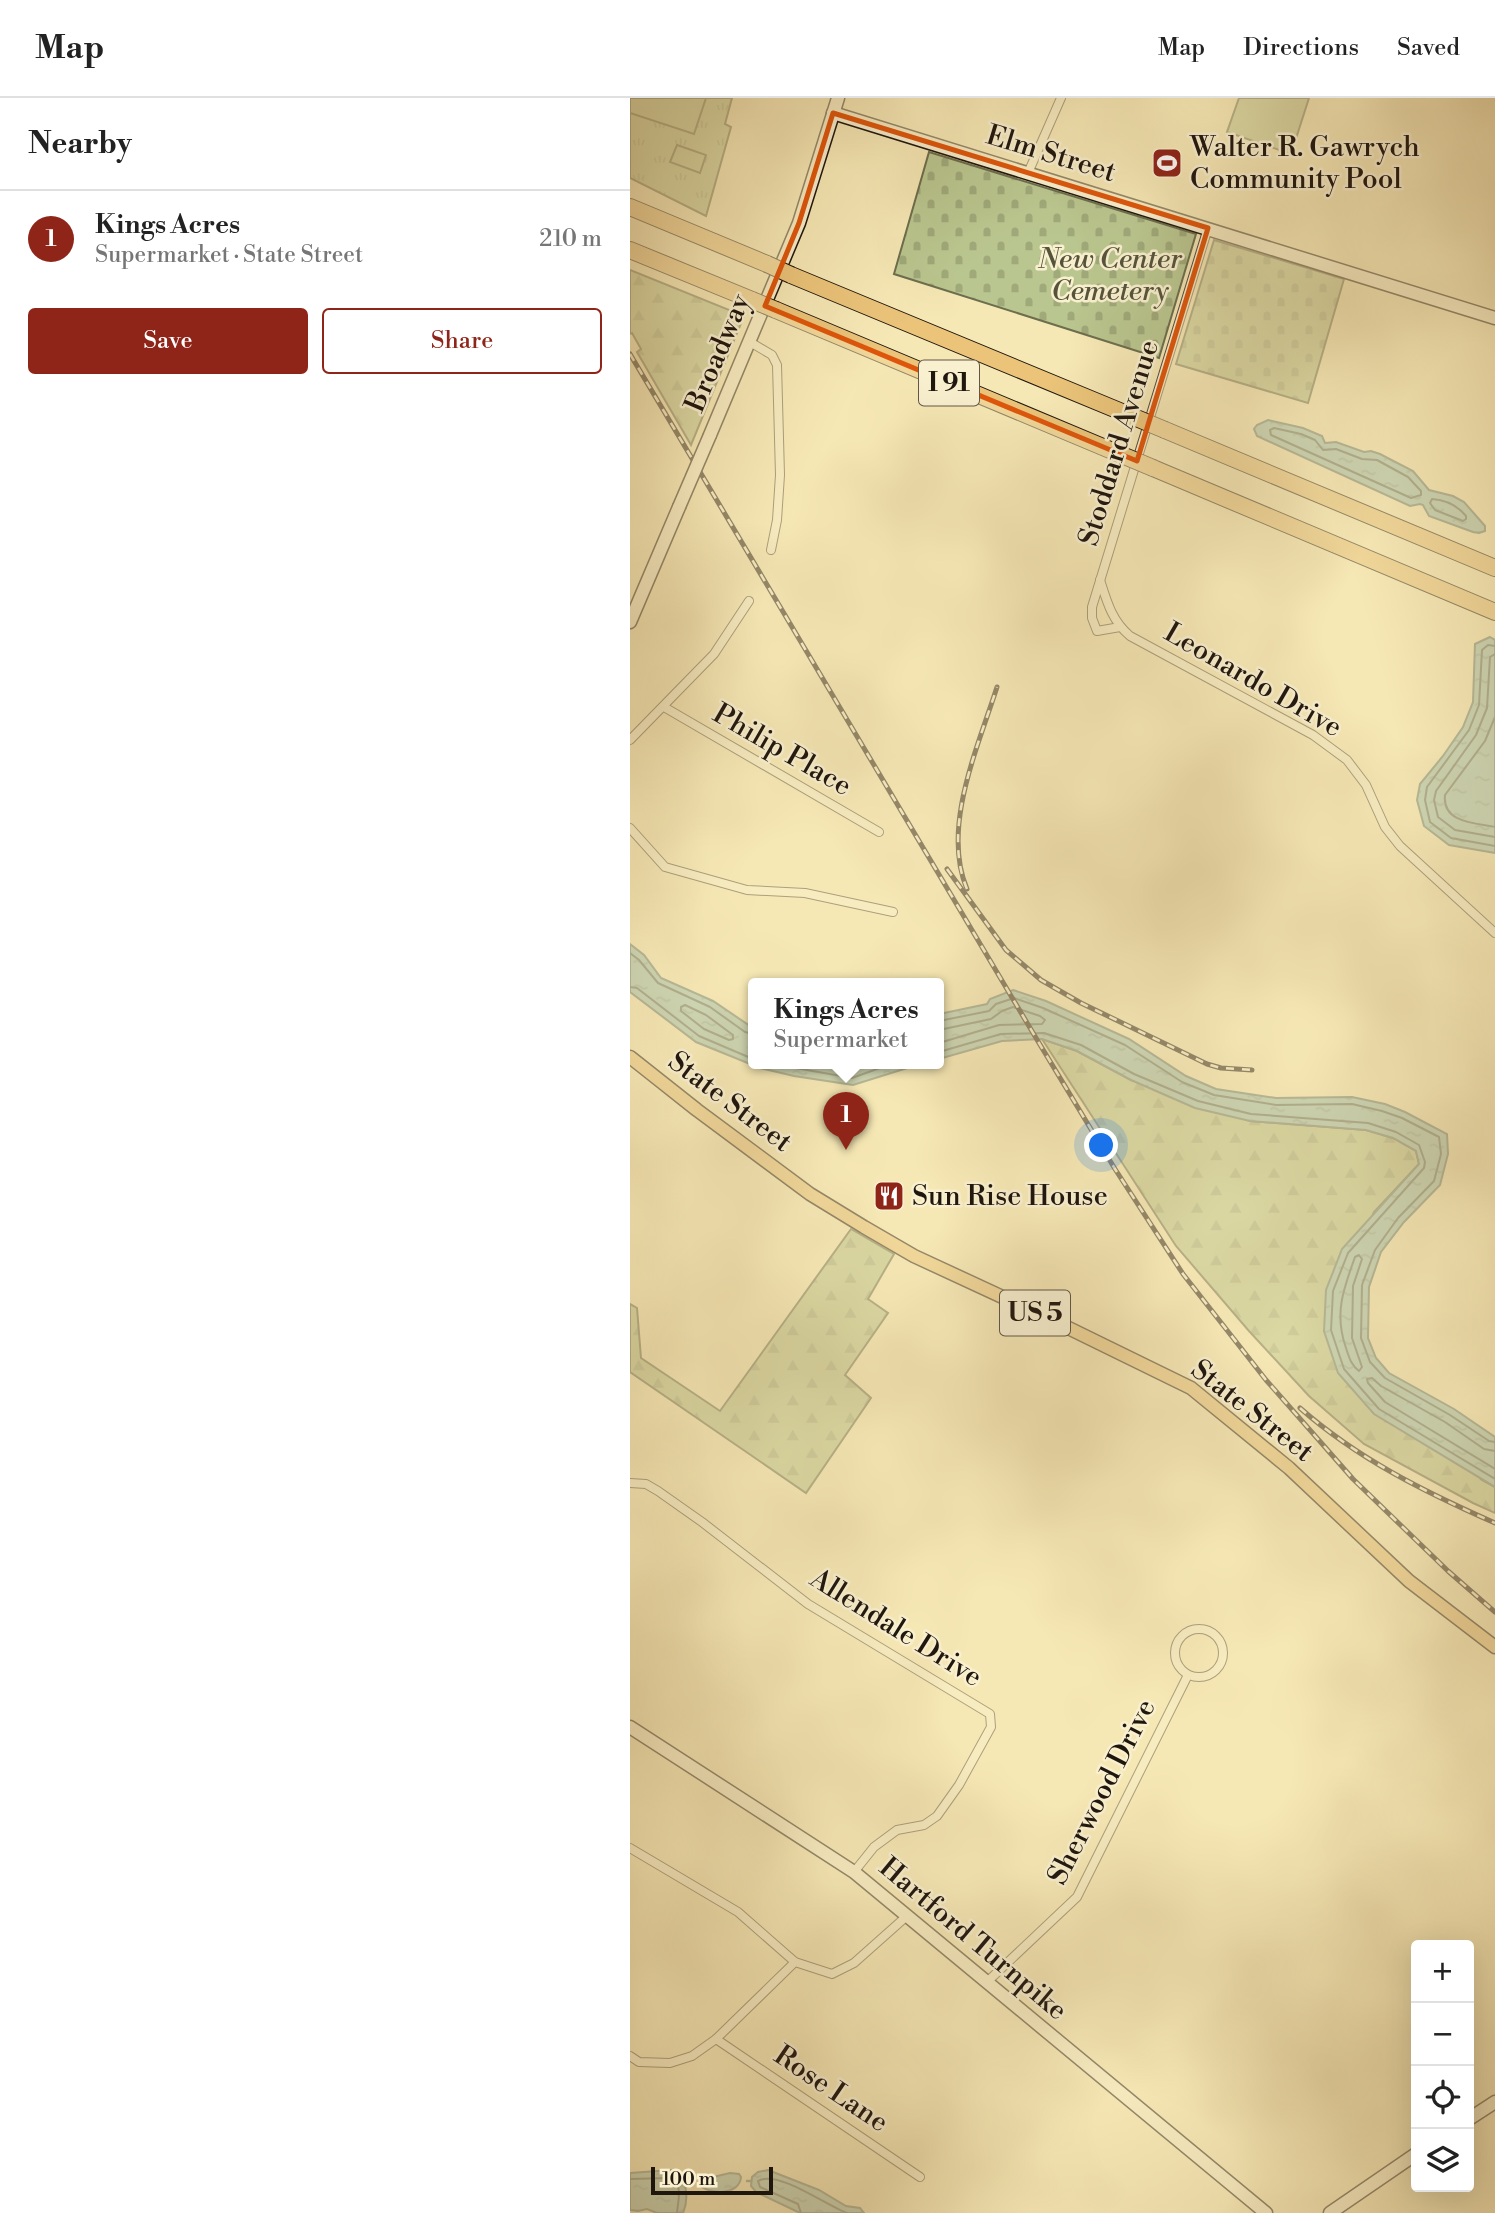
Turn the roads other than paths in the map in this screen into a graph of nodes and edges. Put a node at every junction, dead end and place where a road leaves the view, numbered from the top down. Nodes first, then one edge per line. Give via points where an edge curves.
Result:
1 (838, 98) edge
2 (1061, 98) edge
3 (833, 113) junction
4 (1028, 173) junction
5 (630, 195) edge
6 (630, 207) edge
7 (677, 227) junction
8 (1208, 228) junction
9 (630, 250) edge
10 (1495, 318) edge
11 (750, 342) junction
12 (771, 550) dead end
13 (1495, 568) edge
14 (1100, 580) junction
15 (749, 601) dead end
16 (1495, 612) edge
17 (630, 622) edge
18 (1120, 627) junction
19 (1097, 631) joint
20 (664, 708) junction
21 (630, 740) edge
22 (630, 828) edge
23 (878, 832) dead end
24 (893, 912) dead end
25 (1495, 933) edge
26 (630, 1057) edge
27 (630, 1483) edge
28 (1495, 1647) edge
29 (1188, 1675) junction
30 (630, 1727) edge
31 (630, 1848) edge
32 (854, 1872) junction
33 (908, 1915) junction
34 (795, 1962) junction
35 (988, 1982) junction
36 (716, 2039) junction
37 (630, 2056) edge
38 (1495, 2102) edge
39 (1474, 2116) edge
40 (1411, 2157) edge
41 (920, 2177) dead end
42 (1266, 2213) edge
43 (1330, 2213) edge

1 - 3 main road, Broadway
2 - 4 street
3 - 4 main road, Elm Street
3 - 11 main road, Broadway via 799,223
4 - 8 main road, Elm Street
5 - 7 highway via 657,208
6 - 7 highway, I 91
7 - 13 highway, I 91, bridge
8 - 10 main road, Elm Street
8 - 14 street, Stoddard Avenue
9 - 16 highway, I 91, bridge
11 - 12 street via 772,355 777,365 780,475
11 - 17 main road, Broadway, bridge
14 - 18 street, Leonardo Drive
14 - 19 street, Stoddard Avenue via 1092,612
15 - 20 street via 715,654
18 - 19 street, Leonardo Drive
18 - 25 street, Leonardo Drive via 1312,735 1347,760 1400,846
20 - 21 street
20 - 23 street, Philip Place
22 - 24 street via 665,867 747,890 805,893
26 - 28 main road, State Street / US 5 via 774,1168 864,1227 914,1256 1191,1388 1289,1468 1409,1581
27 - 32 street, Allendale Drive via 659,1491 808,1604 990,1714 991,1727 937,1816 924,1825 897,1830 874,1847
29 - 29 street via 1212,1674 1222,1661 1222,1644 1210,1632 1188,1631 1178,1642 1177,1664
29 - 35 street, Sherwood Drive via 1077,1897
30 - 32 main road, Hartford Turnpike
31 - 34 street via 738,1912
32 - 33 main road, Hartford Turnpike
33 - 34 street via 854,1963 832,1974
33 - 35 main road, Hartford Turnpike
34 - 36 street
35 - 42 main road, Hartford Turnpike
36 - 37 street via 692,2056 670,2063 639,2062
36 - 41 street, Rose Lane
38 - 39 main road
40 - 43 main road

